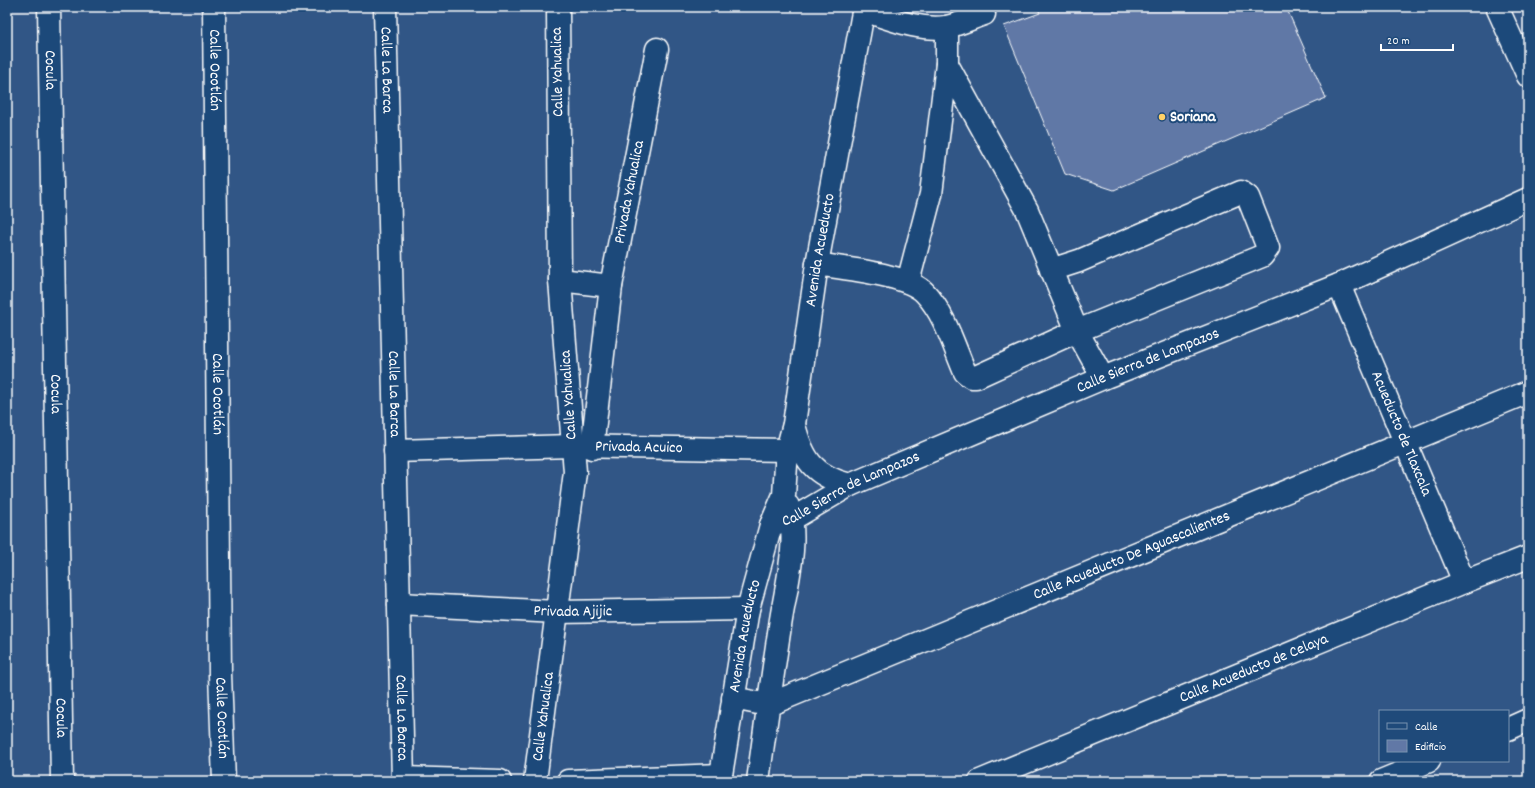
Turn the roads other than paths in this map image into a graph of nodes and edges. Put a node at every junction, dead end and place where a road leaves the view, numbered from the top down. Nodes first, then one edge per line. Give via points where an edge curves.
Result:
1 (49, 7) edge
2 (214, 7) edge
3 (385, 7) edge
4 (558, 7) edge
5 (1497, 7) edge
6 (863, 8) edge
7 (984, 14) dead end
8 (947, 27) junction
9 (658, 49) dead end
10 (947, 64) junction
11 (1528, 76) edge
12 (1528, 199) edge
13 (818, 264) junction
14 (1051, 270) junction
15 (560, 280) junction
16 (908, 282) junction
17 (1339, 285) junction
18 (611, 286) junction
19 (1076, 331) junction
20 (1103, 378) junction
21 (1528, 392) edge
22 (794, 424) junction
23 (1406, 442) junction
24 (582, 447) junction
25 (787, 450) junction
26 (395, 451) junction
27 (850, 486) junction
28 (784, 495) junction
29 (792, 519) junction
30 (771, 525) junction
31 (1528, 557) edge
32 (1464, 582) junction
33 (399, 604) junction
34 (748, 609) junction
35 (557, 612) junction
36 (733, 698) junction
37 (768, 704) junction
38 (1528, 720) edge
39 (1509, 729) edge
40 (1427, 762) edge
41 (720, 778) edge
42 (403, 779) edge
43 (62, 781) edge
44 (224, 781) edge
45 (500, 781) edge
46 (534, 781) edge
47 (568, 781) edge
48 (758, 781) edge
49 (980, 781) edge
50 (1381, 781) edge

1 - 43 street, Cocula
2 - 44 street, Calle Ocotlán via 220,674
3 - 26 street, Calle La Barca
4 - 15 street, Calle Yahualica
5 - 11 street
6 - 8 street via 920,27
6 - 13 street, Avenida Acueducto
7 - 8 street
8 - 10 street
9 - 18 street, Privada Yahualica
10 - 14 street via 1027,210
10 - 16 street via 932,194
12 - 17 street, Calle Sierra de Lampazos
13 - 16 street
13 - 22 street, Avenida Acueducto
14 - 19 street
14 - 19 street via 1079,262 1241,192 1248,197 1268,248 1262,256
15 - 18 street
15 - 24 street, Calle Yahualica
16 - 19 street via 925,292 933,303 965,372 971,377 976,377
17 - 20 street, Calle Sierra de Lampazos
17 - 23 street, Acueducto de Tlaxcala
18 - 24 street, Privada Yahualica
19 - 20 street
20 - 27 street, Calle Sierra de Lampazos
21 - 23 street, Calle Acueducto De Aguascalientes
22 - 25 street, Avenida Acueducto
22 - 27 street via 798,443 818,472
23 - 32 street, Acueducto de Tlaxcala
23 - 37 street, Calle Acueducto De Aguascalientes
24 - 25 street, Privada Acuico
24 - 26 street, Privada Acuico
24 - 35 street, Calle Yahualica via 575,472
25 - 28 street, Avenida Acueducto
26 - 33 street, Calle La Barca
27 - 29 street, Calle Sierra de Lampazos
28 - 29 street, Avenida Acueducto
28 - 30 street, Avenida Acueducto
29 - 30 street, Calle Sierra de Lampazos
29 - 37 street, Avenida Acueducto via 789,582 781,616
30 - 34 street, Avenida Acueducto
31 - 32 street, Calle Acueducto de Celaya
32 - 49 street, Calle Acueducto de Celaya
33 - 35 street, Privada Ajijic
33 - 42 street, Calle La Barca
34 - 35 street, Privada Ajijic
34 - 36 street, Avenida Acueducto
35 - 46 street, Calle Yahualica
36 - 37 street
36 - 41 street, Avenida Acueducto
37 - 48 street, Avenida Acueducto
38 - 39 street
40 - 50 street
41 - 47 street
42 - 45 street

